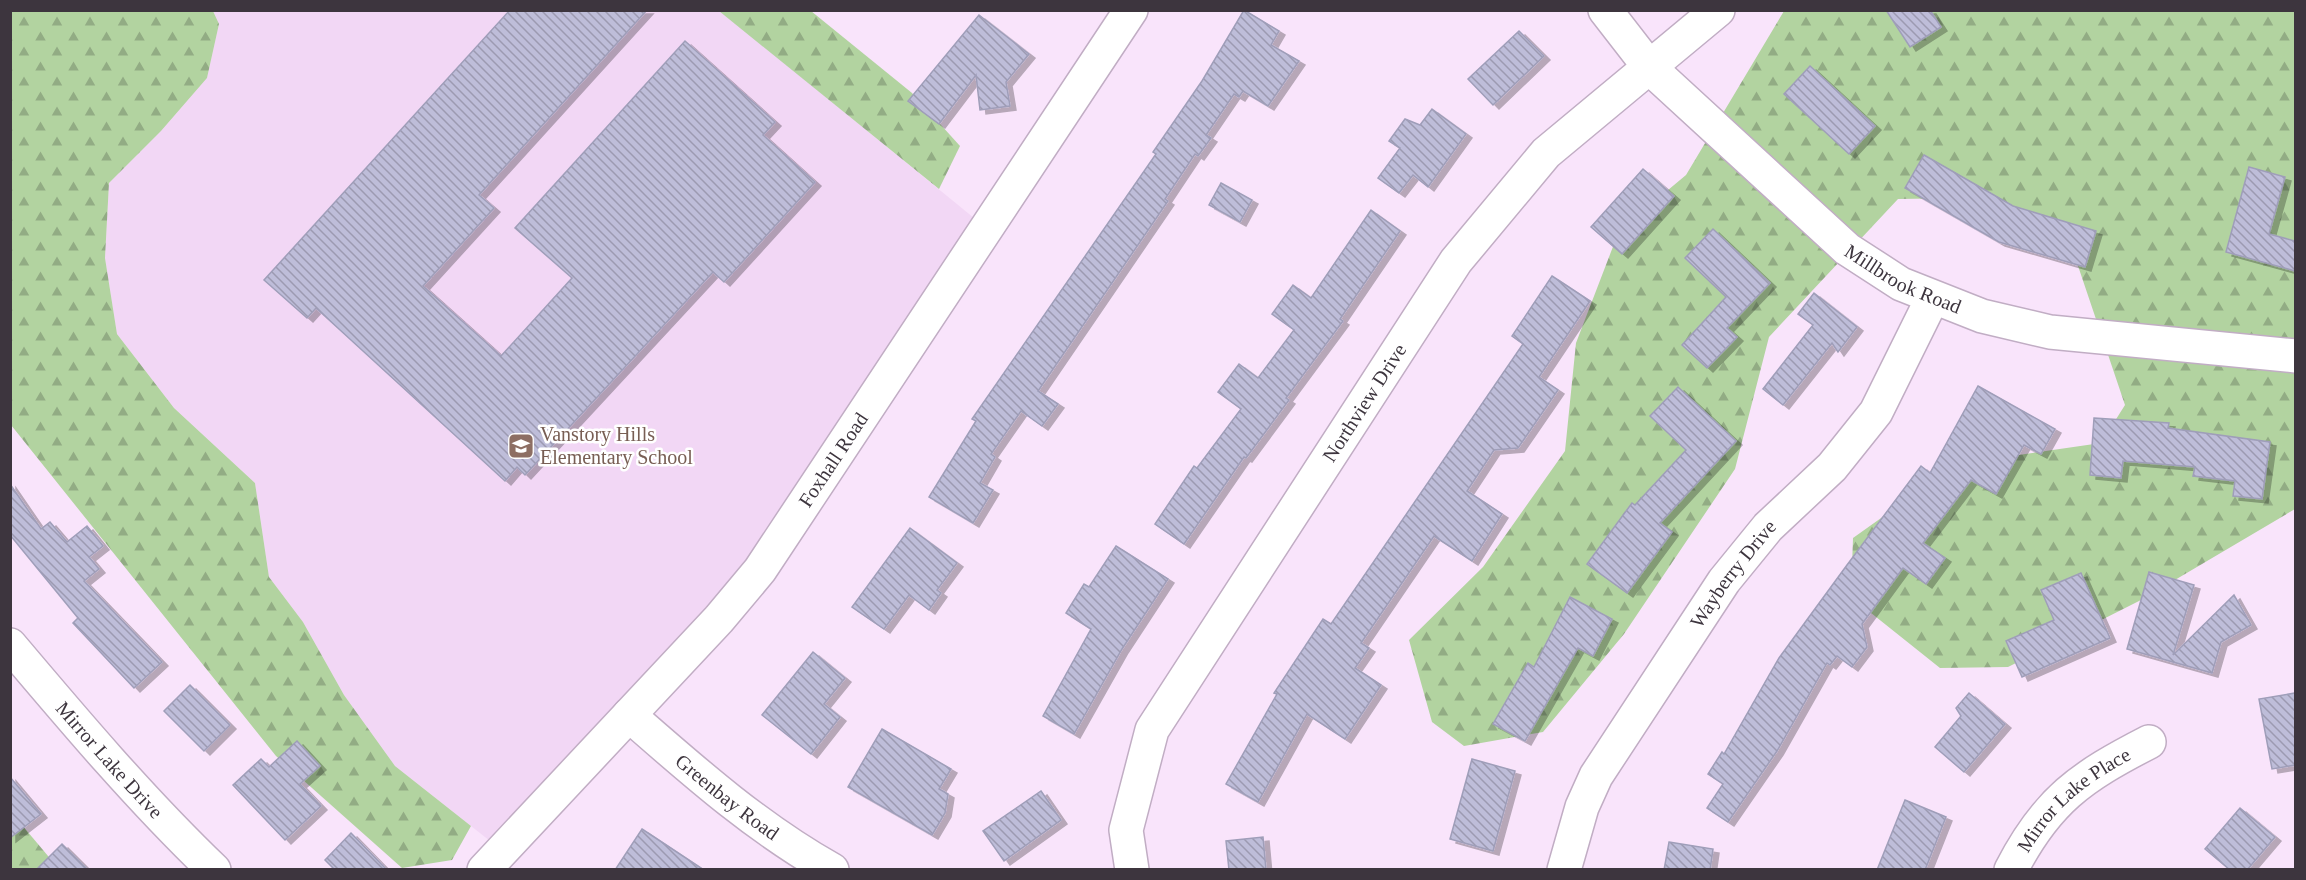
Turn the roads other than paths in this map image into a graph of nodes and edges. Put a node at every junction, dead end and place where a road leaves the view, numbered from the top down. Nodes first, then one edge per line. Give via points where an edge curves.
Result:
1 (1605, 10) edge
2 (1718, 10) edge
3 (1116, 16) edge
4 (1650, 68) junction
5 (1932, 299) junction
6 (2295, 356) edge
7 (10, 645) edge
8 (629, 715) junction
9 (2150, 742) dead end
10 (214, 870) edge
11 (484, 870) edge
12 (832, 870) edge
13 (1132, 870) edge
14 (1564, 870) edge
15 (2011, 870) edge

1 - 4 street, Millbrook Road
2 - 4 street, Northview Drive
3 - 8 street, Foxhall Road via 760,570
4 - 5 street, Millbrook Road via 1847,249
4 - 13 street, Northview Drive via 1546,153 1456,261 1152,730 1126,830
5 - 6 street, Millbrook Road via 2050,332
5 - 14 street, Wayberry Drive via 1876,412 1840,458 1767,527 1724,581 1596,776 1582,807
7 - 10 street, Mirror Lake Drive via 57,702
8 - 11 street, Foxhall Road
8 - 12 street, Greenbay Road via 714,789
9 - 15 street, Mirror Lake Place via 2097,769 2051,806

